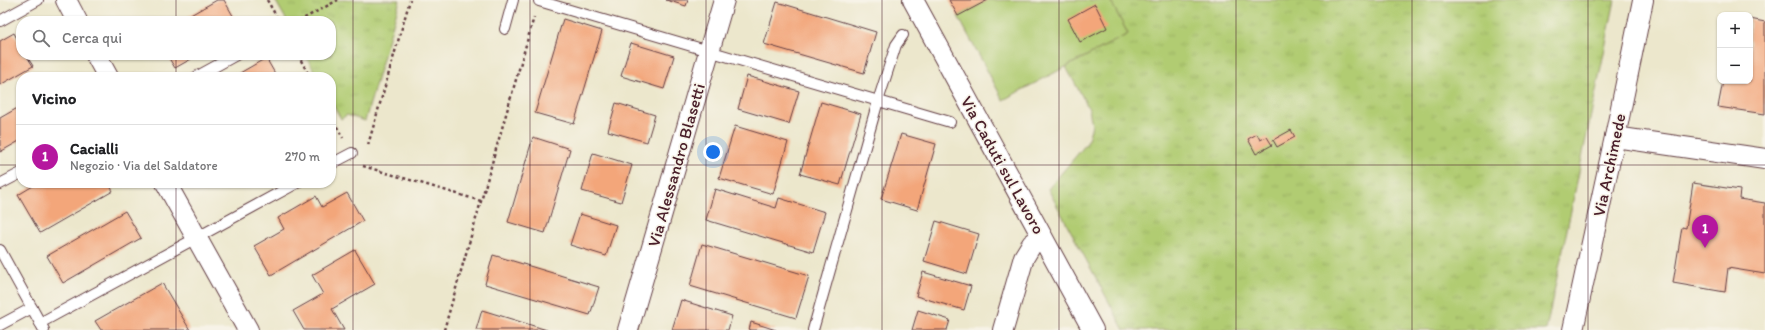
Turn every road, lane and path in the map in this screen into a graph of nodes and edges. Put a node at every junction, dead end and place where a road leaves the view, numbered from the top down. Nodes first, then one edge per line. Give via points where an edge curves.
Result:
1 (38, 0) edge
2 (66, 0) edge
3 (267, 0) edge
4 (338, 0) edge
5 (410, 0) edge
6 (513, 0) edge
7 (724, 0) edge
8 (913, 0) edge
9 (1643, 0) edge
10 (539, 1) joint
11 (74, 16) edge
12 (276, 16) edge
13 (308, 16) edge
14 (0, 21) edge
15 (505, 29) dead end
16 (902, 35) dead end
17 (709, 52) junction
18 (99, 60) edge
19 (227, 60) edge
20 (301, 60) edge
21 (105, 72) edge
22 (205, 72) edge
23 (307, 72) edge
24 (878, 101) junction
25 (950, 122) dead end
26 (336, 125) edge
27 (1615, 137) junction
28 (366, 152) dead end
29 (352, 153) junction
30 (1765, 158) edge
31 (364, 159) dead end
32 (336, 161) edge
33 (362, 166) junction
34 (16, 176) edge
35 (0, 184) edge
36 (169, 188) edge
37 (288, 188) edge
38 (481, 201) junction
39 (1042, 237) junction
40 (197, 238) junction
41 (0, 250) edge
42 (32, 308) junction
43 (0, 325) edge
44 (42, 327) edge
45 (248, 330) edge
46 (444, 330) edge
47 (628, 330) edge
48 (812, 330) edge
49 (1002, 330) edge
50 (1093, 330) edge
51 (1574, 330) edge

1 - 14 lane
2 - 11 street
3 - 12 path
4 - 13 path
5 - 28 path
6 - 15 lane
7 - 17 street, Via Alessandro Blasetti
8 - 39 street, Via Caduti sul Lavoro
9 - 27 street, Via Archimede
10 - 17 lane
10 - 38 path
16 - 24 lane via 896,45
17 - 24 lane
17 - 47 street, Via Alessandro Blasetti
18 - 21 street
19 - 22 lane
20 - 23 path
24 - 25 lane
24 - 48 lane
26 - 29 path
27 - 30 street
27 - 51 street, Via Archimede
29 - 32 lane
29 - 33 path via 358,165
31 - 33 path
33 - 38 path
34 - 35 lane
36 - 40 street
37 - 40 lane
38 - 46 path
39 - 49 street via 1027,250
39 - 50 street, Via Caduti sul Lavoro
40 - 44 lane
40 - 45 street
41 - 42 lane
42 - 43 lane
42 - 44 lane

